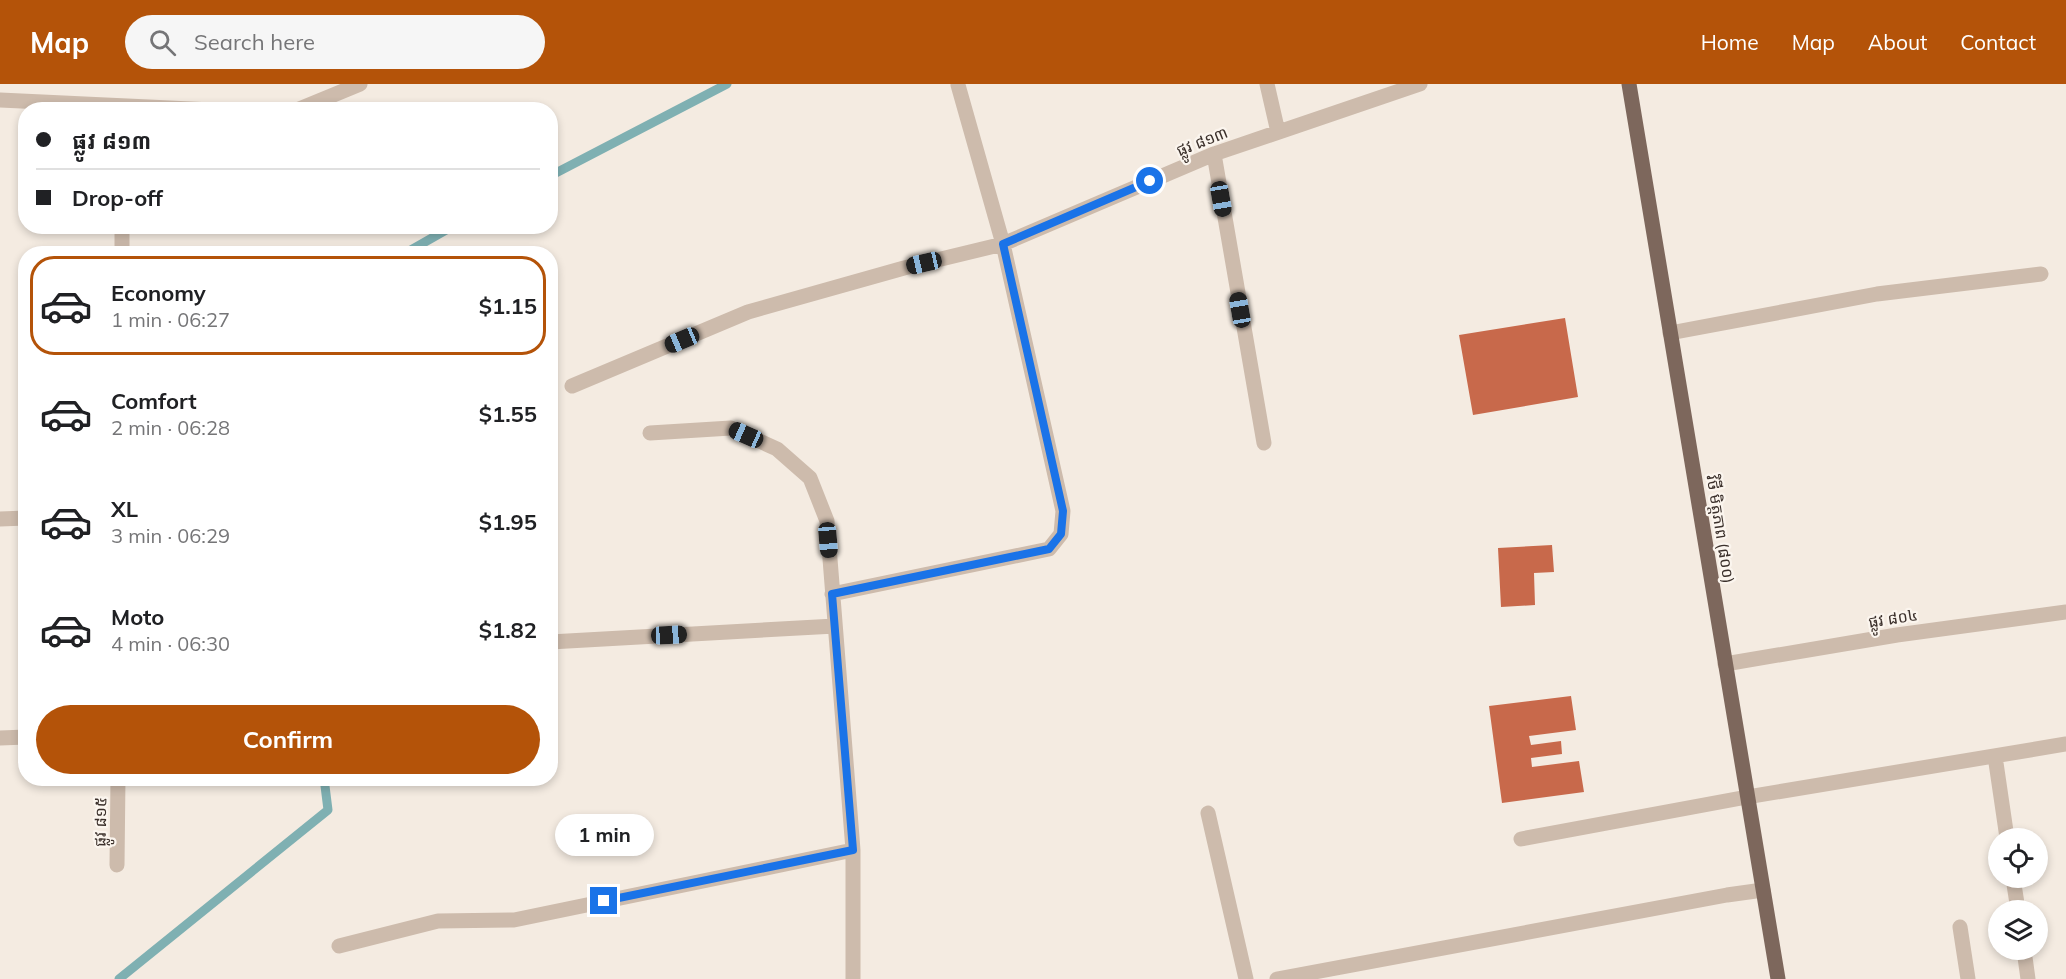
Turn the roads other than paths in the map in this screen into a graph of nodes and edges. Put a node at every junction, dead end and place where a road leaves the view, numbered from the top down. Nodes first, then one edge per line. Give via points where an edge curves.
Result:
1 (360, 84) edge
2 (1267, 84) edge
3 (1420, 84) edge
4 (1629, 84) edge
5 (958, 85) edge
6 (0, 100) edge
7 (34, 102) edge
8 (316, 102) edge
9 (1278, 132) junction
10 (1214, 154) junction
11 (1003, 244) junction
12 (2041, 274) dead end
13 (1671, 333) junction
14 (572, 386) dead end
15 (650, 433) dead end
16 (1264, 443) dead end
17 (18, 518) edge
18 (0, 519) edge
19 (832, 594) junction
20 (2066, 612) edge
21 (835, 626) junction
22 (558, 642) edge
23 (1725, 664) junction
24 (18, 737) edge
25 (0, 738) edge
26 (2066, 744) edge
27 (1995, 756) junction
28 (118, 786) edge
29 (1747, 797) junction
30 (1208, 813) dead end
31 (2006, 828) edge
32 (1521, 838) dead end
33 (853, 850) junction
34 (117, 865) dead end
35 (1763, 890) junction
36 (1960, 927) dead end
37 (339, 946) dead end
38 (2025, 960) edge
39 (853, 979) edge
40 (1246, 979) edge
41 (1277, 979) edge
42 (1778, 979) edge
43 (1968, 979) edge
44 (2028, 979) edge

1 - 8 street
2 - 9 street
3 - 9 street, ផ្លូវ ៨១៣
4 - 13 main road, វិថី មិត្តភាព (៨០០)
5 - 11 street
6 - 7 street
9 - 10 street, ផ្លូវ ៨១៣
10 - 11 street, ផ្លូវ ៨១៣
10 - 16 street
11 - 14 street, ផ្លូវ ៨១៣ via 748,312
11 - 19 street via 1063,511 1061,534 1049,549
12 - 13 street via 1877,294
13 - 23 main road, វិថី មិត្តភាព (៨០០)
15 - 19 street via 730,428 777,449 810,478 827,521
17 - 18 street
19 - 21 street
20 - 23 street, ផ្លូវ ៨០៤
21 - 22 street
21 - 33 street
23 - 29 main road, វិថី មិត្តភាព (៨០០)
24 - 25 street
26 - 27 street
27 - 29 street
27 - 31 street
28 - 34 street, ផ្លូវ ៨១៥
29 - 32 street
29 - 35 main road, វិថី មិត្តភាព (៨០០)
30 - 40 street
33 - 37 street via 513,920 438,921
33 - 39 street
35 - 41 street
35 - 42 main road, វិថី មិត្តភាព (៨០០)
36 - 43 street
38 - 44 street

